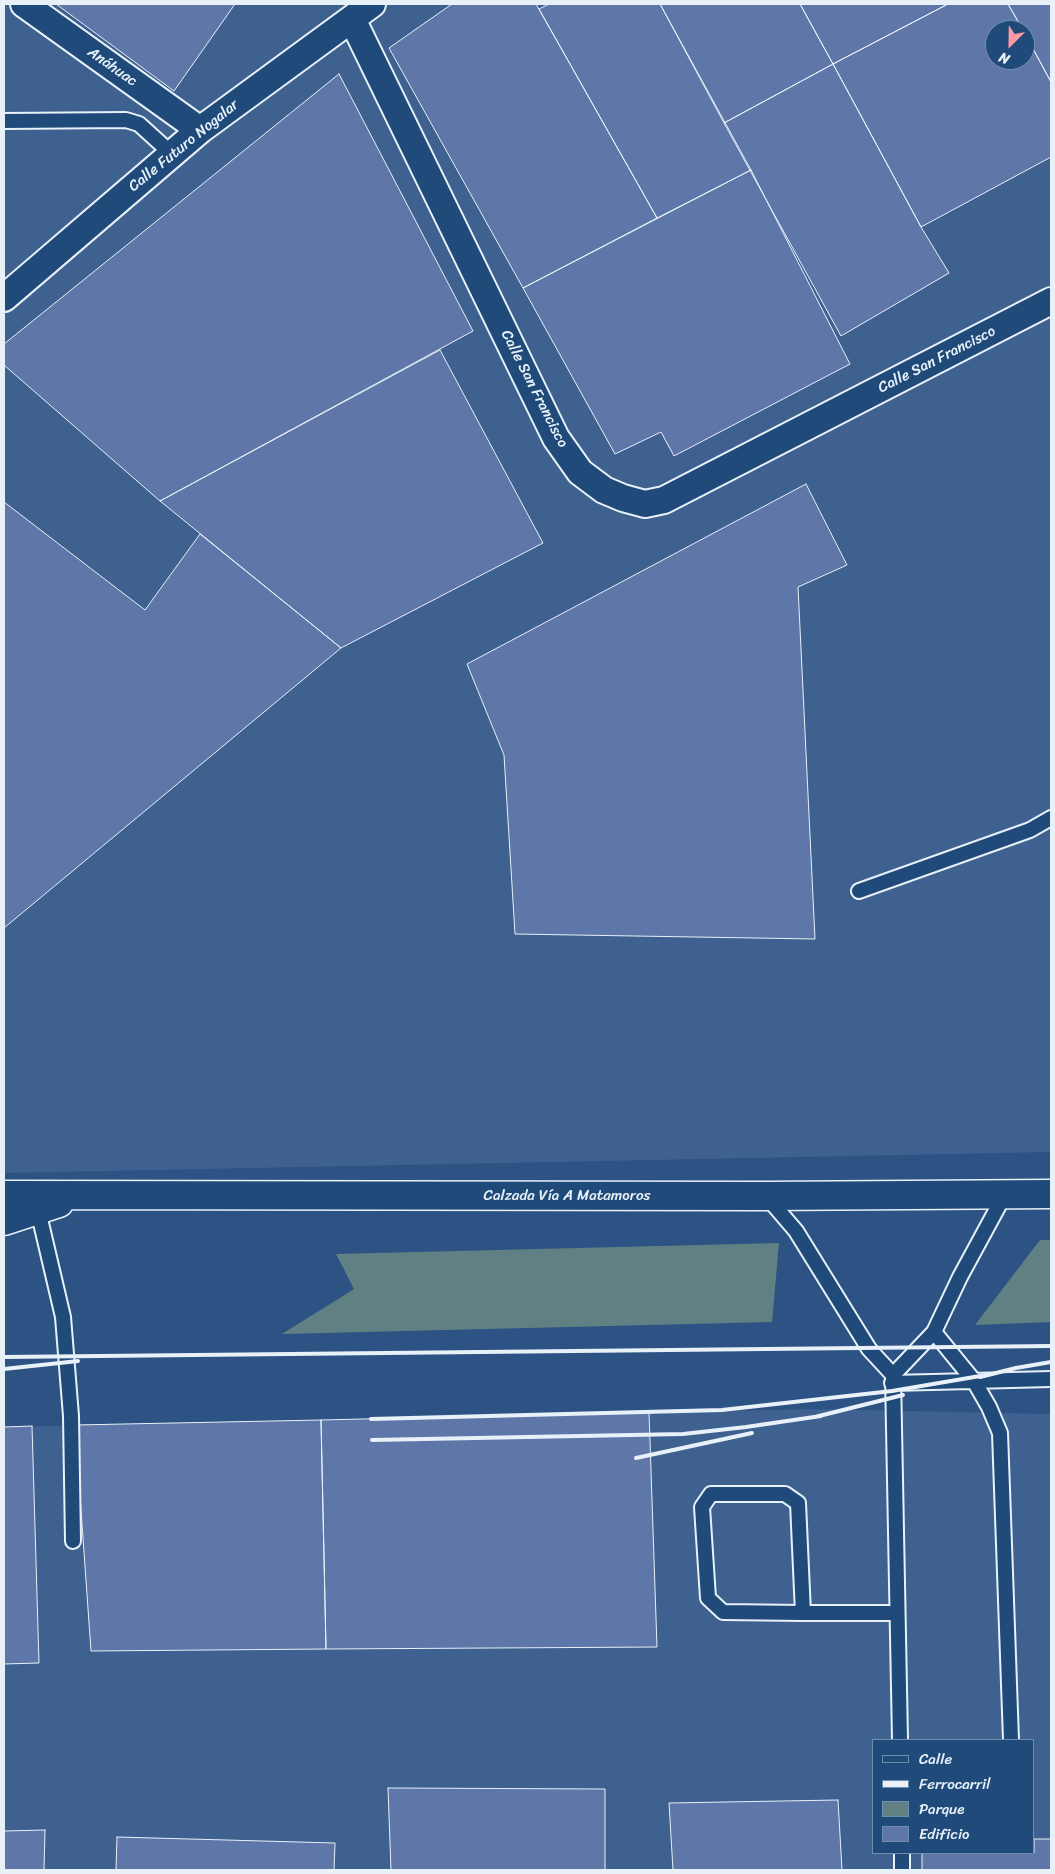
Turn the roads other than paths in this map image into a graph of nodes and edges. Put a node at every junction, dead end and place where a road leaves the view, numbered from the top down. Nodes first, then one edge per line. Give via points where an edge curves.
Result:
1 (24, 4) edge
2 (362, 11) edge
3 (4, 121) edge
4 (200, 130) junction
5 (172, 154) junction
6 (4, 298) edge
7 (1051, 301) edge
8 (1051, 818) edge
9 (859, 891) dead end
10 (1005, 1194) junction
11 (1051, 1194) edge
12 (4, 1195) edge
13 (766, 1196) junction
14 (37, 1203) junction
15 (4, 1221) edge
16 (934, 1332) junction
17 (892, 1379) junction
18 (1051, 1379) edge
19 (974, 1381) junction
20 (73, 1541) dead end
21 (803, 1613) junction
22 (897, 1613) junction
23 (900, 1739) edge
24 (1011, 1739) edge
25 (902, 1854) edge
26 (902, 1870) edge

1 - 4 street, Anáhuac
2 - 4 street, Calle Futuro Nogalar
2 - 7 street, Calle San Francisco via 556,438 580,472 604,490 623,498 645,504 664,500
3 - 5 lane via 126,120 139,124
4 - 5 street, Calle Futuro Nogalar
5 - 6 street, Calle Futuro Nogalar
8 - 9 lane via 1030,830
10 - 11 street, Calzada Vía A Matamoros
10 - 13 street, Calzada Vía A Matamoros
10 - 16 lane
12 - 14 street, Calzada Vía A Matamoros
13 - 14 street, Calzada Vía A Matamoros via 82,1195
13 - 17 lane via 796,1231 869,1349
14 - 15 street, Calzada Vía A Matamoros
14 - 20 lane via 63,1317 72,1416
16 - 17 lane
16 - 19 lane
17 - 19 lane
17 - 22 lane
18 - 19 lane
19 - 24 lane via 1000,1433
21 - 21 lane via 798,1503 785,1494 711,1494 702,1506 708,1598 723,1612
21 - 22 lane
22 - 23 lane
25 - 26 lane

